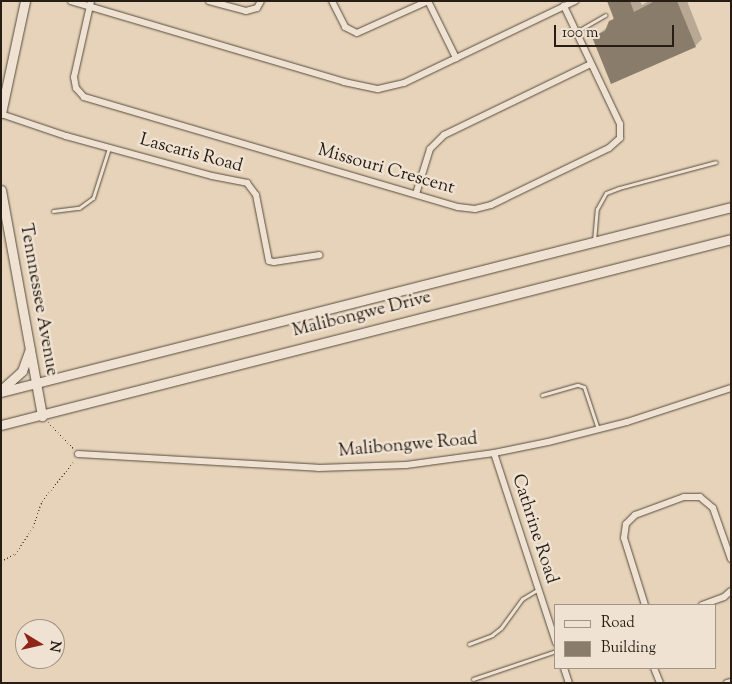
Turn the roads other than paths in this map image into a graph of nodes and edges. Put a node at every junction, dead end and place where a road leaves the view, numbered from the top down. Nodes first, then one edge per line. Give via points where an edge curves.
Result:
1 (25, 1) edge
2 (71, 1) edge
3 (209, 1) edge
4 (260, 1) edge
5 (332, 1) edge
6 (428, 1) edge
7 (575, 1) edge
8 (90, 4) edge
9 (564, 6) junction
10 (606, 15) dead end
11 (576, 32) junction
12 (456, 58) junction
13 (591, 64) junction
14 (1, 113) edge
15 (109, 147) junction
16 (716, 162) dead end
17 (1, 190) edge
18 (416, 194) junction
19 (731, 207) edge
20 (52, 211) dead end
21 (731, 239) edge
22 (594, 242) junction
23 (319, 255) dead end
24 (31, 344) junction
25 (37, 382) junction
26 (731, 388) edge
27 (1, 391) edge
28 (542, 395) dead end
29 (42, 416) junction
30 (1, 426) edge
31 (599, 430) junction
32 (494, 453) junction
33 (78, 454) road end
34 (731, 559) edge
35 (537, 590) junction
36 (731, 591) edge
37 (645, 604) edge
38 (705, 604) edge
39 (554, 637) edge
40 (469, 644) dead end
41 (554, 652) edge
42 (564, 669) edge
43 (654, 669) edge
44 (473, 679) dead end
45 (568, 683) edge
46 (660, 683) edge

1 - 14 main road
2 - 8 street
3 - 4 street via 246,11 257,8
5 - 6 street via 345,27 357,33
6 - 12 street
7 - 9 street
8 - 12 street via 370,88 398,85
8 - 18 street, Missouri Crescent via 74,77 76,88 84,97
9 - 11 street, Missouri Crescent
9 - 12 street
10 - 11 lane
11 - 13 street, Missouri Crescent
13 - 18 street via 444,135 430,149
13 - 18 street, Missouri Crescent via 621,127 621,136 616,144 483,208 458,207
14 - 15 street, Lascaris Road
15 - 20 lane via 93,198 79,208
15 - 23 street, Lascaris Road via 247,183 256,195 269,261
16 - 22 lane via 606,194 597,209
17 - 24 main road, Tennnessee Avenue
19 - 22 main road, Malibongwe Drive
21 - 29 main road, Malibongwe Drive via 194,374
22 - 25 main road, Malibongwe Drive
24 - 25 main road, Tennnessee Avenue
24 - 27 main road via 22,370
25 - 27 main road, Malibongwe Drive
25 - 29 main road, Tennnessee Avenue
26 - 31 street, Malibongwe Road
28 - 31 lane via 578,385 584,387
29 - 30 main road, Malibongwe Drive
31 - 32 street, Malibongwe Road
32 - 33 street, Malibongwe Road via 406,465 325,468
32 - 35 street, Cathrine Road
34 - 37 street via 717,514 700,497 684,497 634,515 626,524 624,538
35 - 39 street, Cathrine Road
35 - 40 lane via 522,599 501,628
36 - 38 street
41 - 44 lane
42 - 45 street
43 - 46 street

